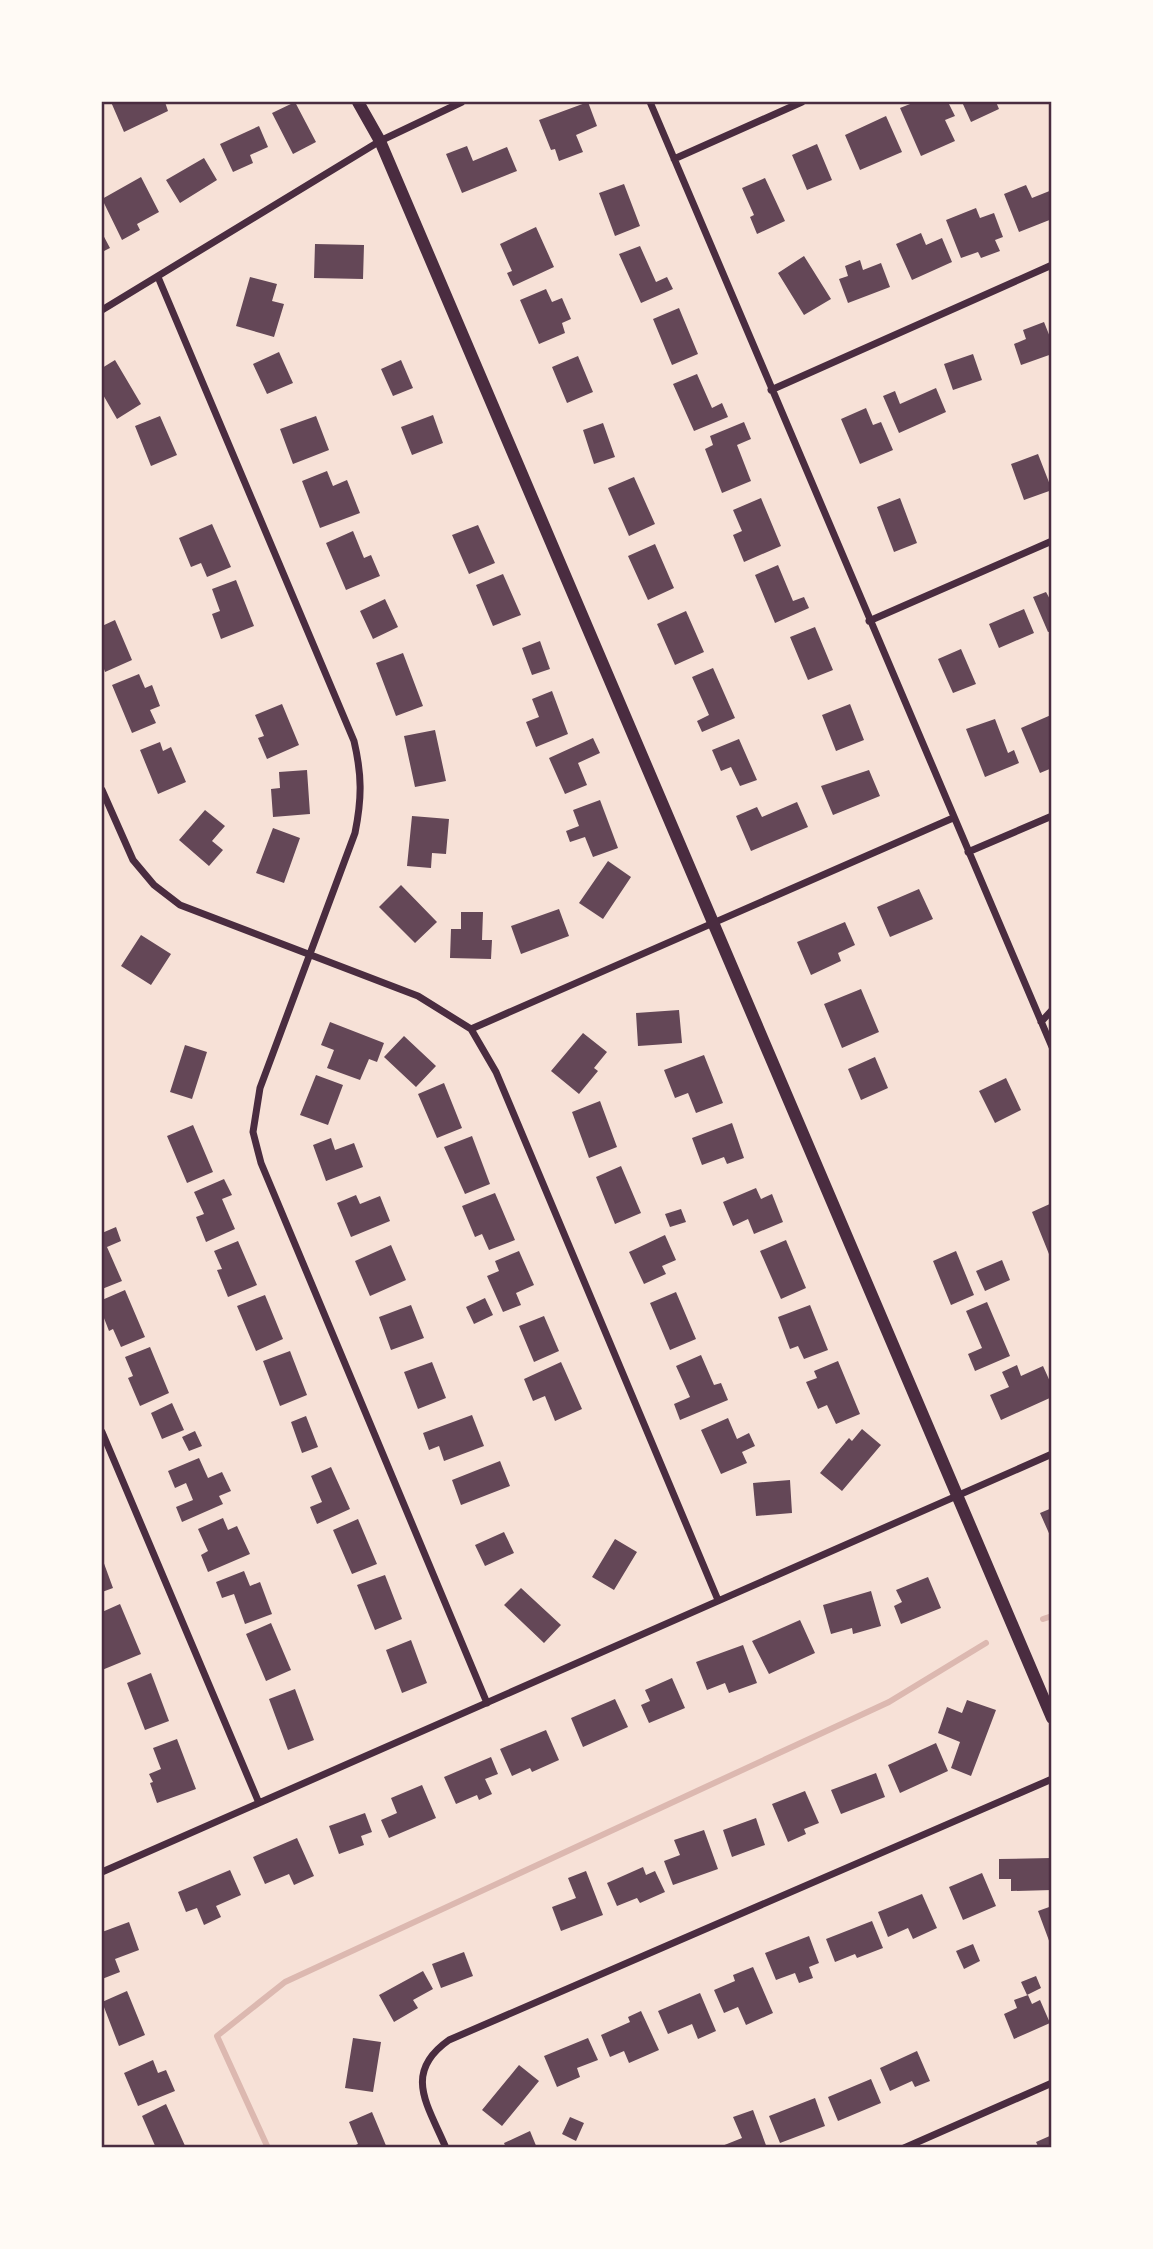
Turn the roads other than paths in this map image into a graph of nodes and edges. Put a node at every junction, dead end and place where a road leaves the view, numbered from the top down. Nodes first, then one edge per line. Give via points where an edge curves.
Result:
1 (358, 102) edge
2 (462, 102) edge
3 (650, 102) edge
4 (802, 102) edge
5 (380, 141) junction
6 (674, 159) junction
7 (1052, 265) edge
8 (158, 277) junction
9 (102, 310) edge
10 (771, 390) junction
11 (1052, 541) edge
12 (869, 621) junction
13 (102, 790) edge
14 (1052, 816) edge
15 (953, 818) junction
16 (968, 852) junction
17 (713, 921) junction
18 (308, 955) junction
19 (1052, 1010) edge
20 (1041, 1022) junction
21 (471, 1029) junction
22 (1052, 1047) edge
23 (102, 1432) edge
24 (1052, 1454) edge
25 (957, 1495) junction
26 (718, 1600) junction
27 (487, 1703) junction
28 (1052, 1718) edge
29 (1052, 1779) edge
30 (259, 1803) junction
31 (102, 1872) edge
32 (1052, 2083) edge
33 (446, 2147) edge
34 (904, 2147) edge

1 - 5 main road
2 - 5 street
3 - 6 street
4 - 6 street
5 - 8 street
5 - 17 main road
6 - 10 street
7 - 10 street
8 - 9 street
8 - 18 street via 354,741 361,770 355,833
10 - 12 street
11 - 12 street
12 - 15 street
13 - 18 street via 133,860 153,885 180,905
14 - 16 street
15 - 16 street
15 - 17 street
16 - 20 street
17 - 21 street
17 - 25 main road
18 - 21 street via 418,996
18 - 27 street via 260,1088 253,1132 261,1163
19 - 20 street
20 - 22 street
21 - 26 street via 496,1072
23 - 30 street
24 - 25 street
25 - 26 street
25 - 28 main road
26 - 27 street
27 - 30 street
29 - 33 street via 449,2040 432,2052 421,2078
30 - 31 street
32 - 34 street

